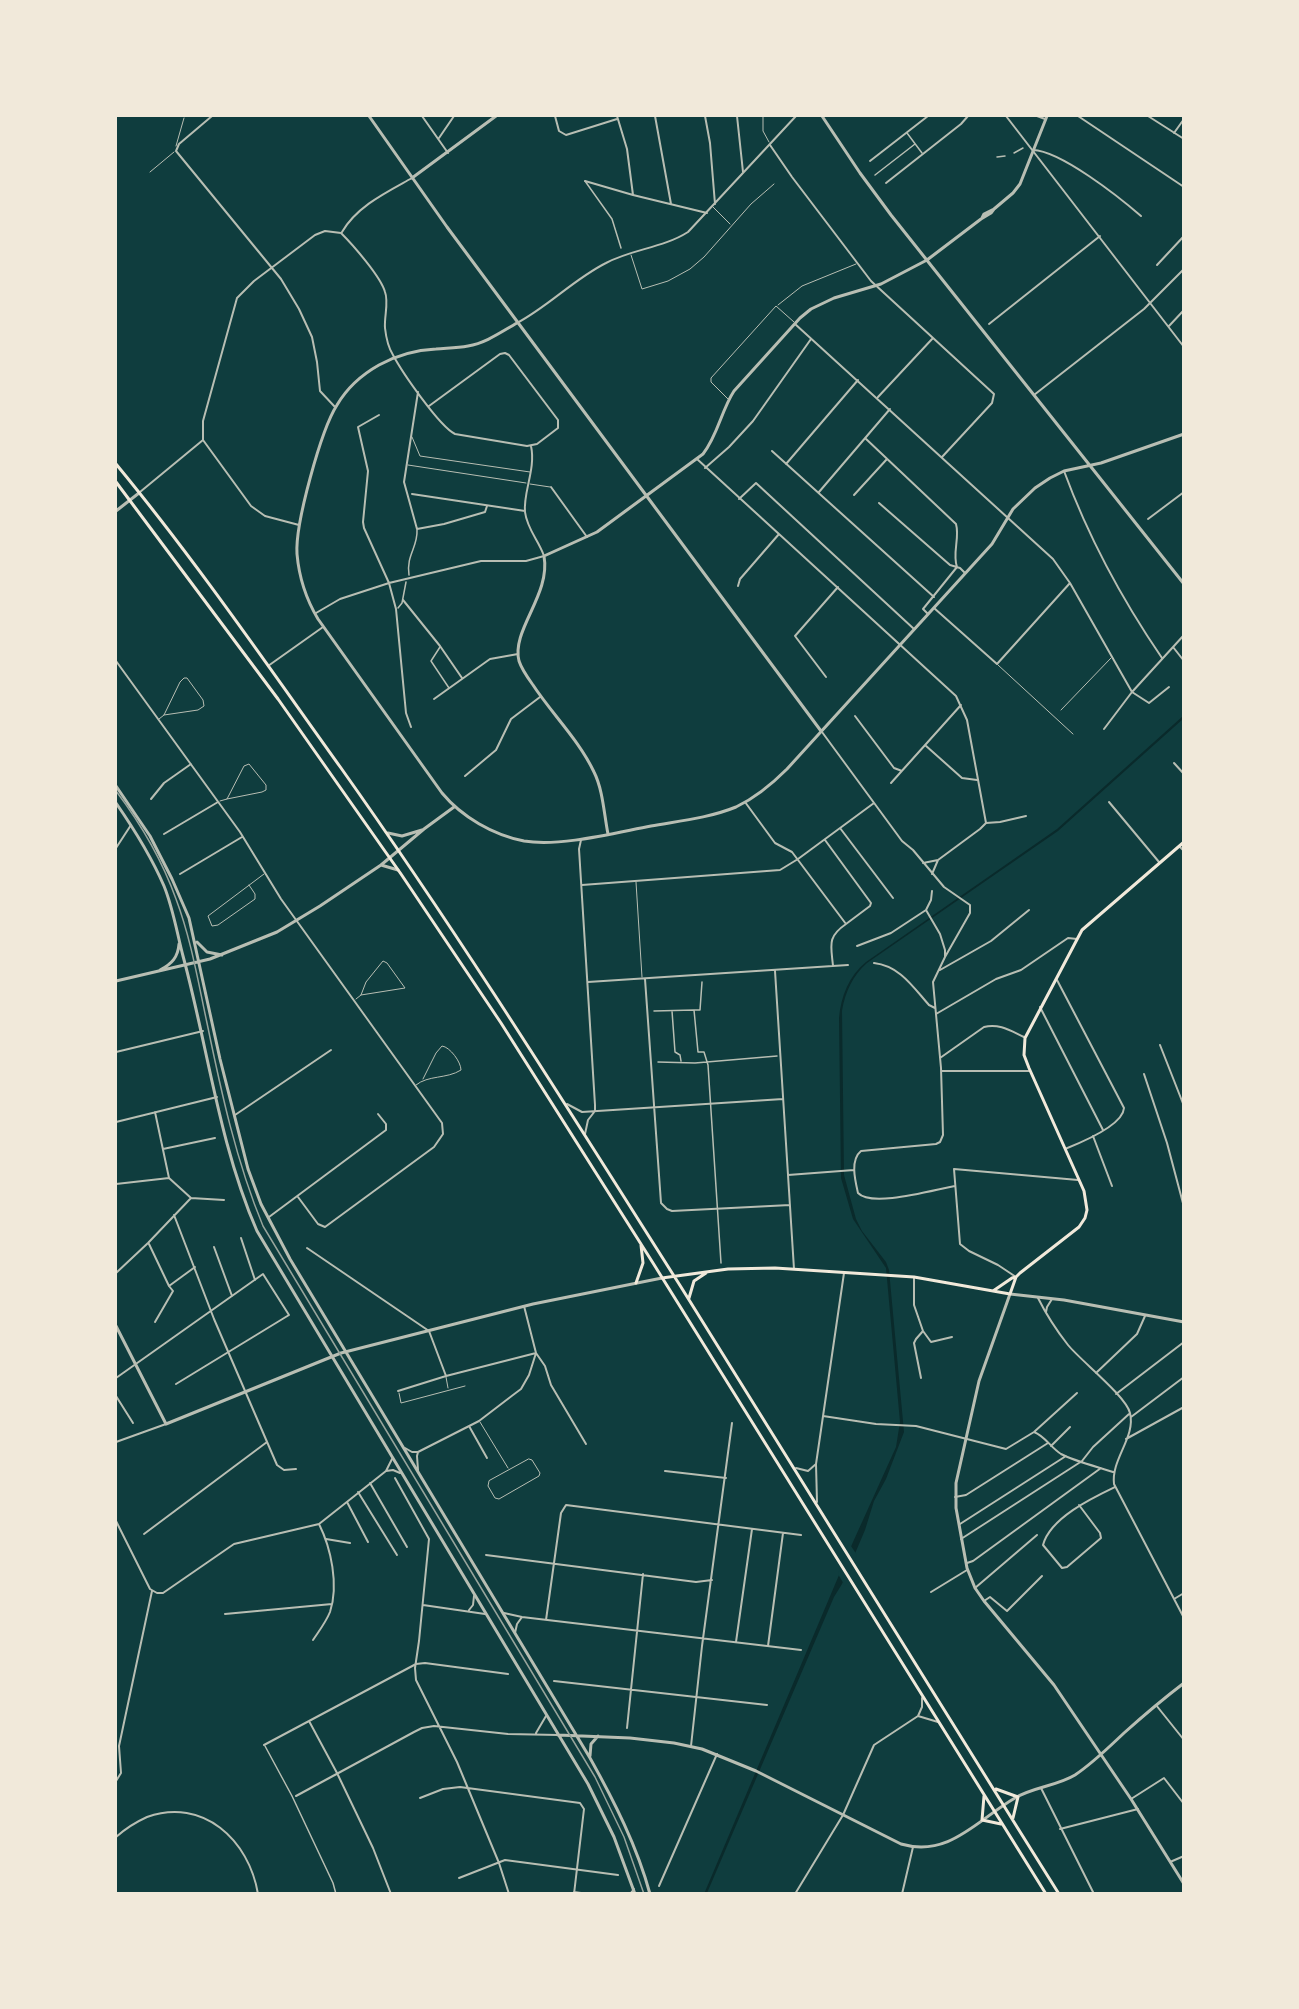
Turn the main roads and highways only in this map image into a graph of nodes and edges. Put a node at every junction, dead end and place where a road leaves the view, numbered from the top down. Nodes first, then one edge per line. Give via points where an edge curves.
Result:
1 (116, 464) edge
2 (116, 482) edge
3 (1184, 842) edge
4 (640, 1243) junction
5 (709, 1271) junction
6 (674, 1276) junction
7 (1016, 1277) junction
8 (662, 1278) junction
9 (636, 1283) road end
10 (993, 1291) junction
11 (689, 1299) junction
12 (994, 1789) junction
13 (984, 1795) junction
14 (1013, 1818) junction
15 (1003, 1824) junction
16 (1046, 1893) edge
17 (1059, 1893) edge

1 - 6 main road via 388,833 567,1104
2 - 4 main road via 390,858 501,1023
3 - 7 main road via 1090,922 1077,939 1025,1038 1024,1055 1080,1180 1087,1205 1083,1222
4 - 8 main road
4 - 9 main road via 643,1263
5 - 6 main road
5 - 10 main road via 764,1268 894,1275
5 - 11 main road via 694,1281
6 - 8 main road
6 - 11 main road
7 - 10 main road
7 - 10 main road via 1010,1294
8 - 13 main road
11 - 12 main road
12 - 14 main road
12 - 14 main road via 1018,1797
13 - 15 main road
13 - 15 main road via 982,1820
14 - 17 main road
15 - 16 main road

